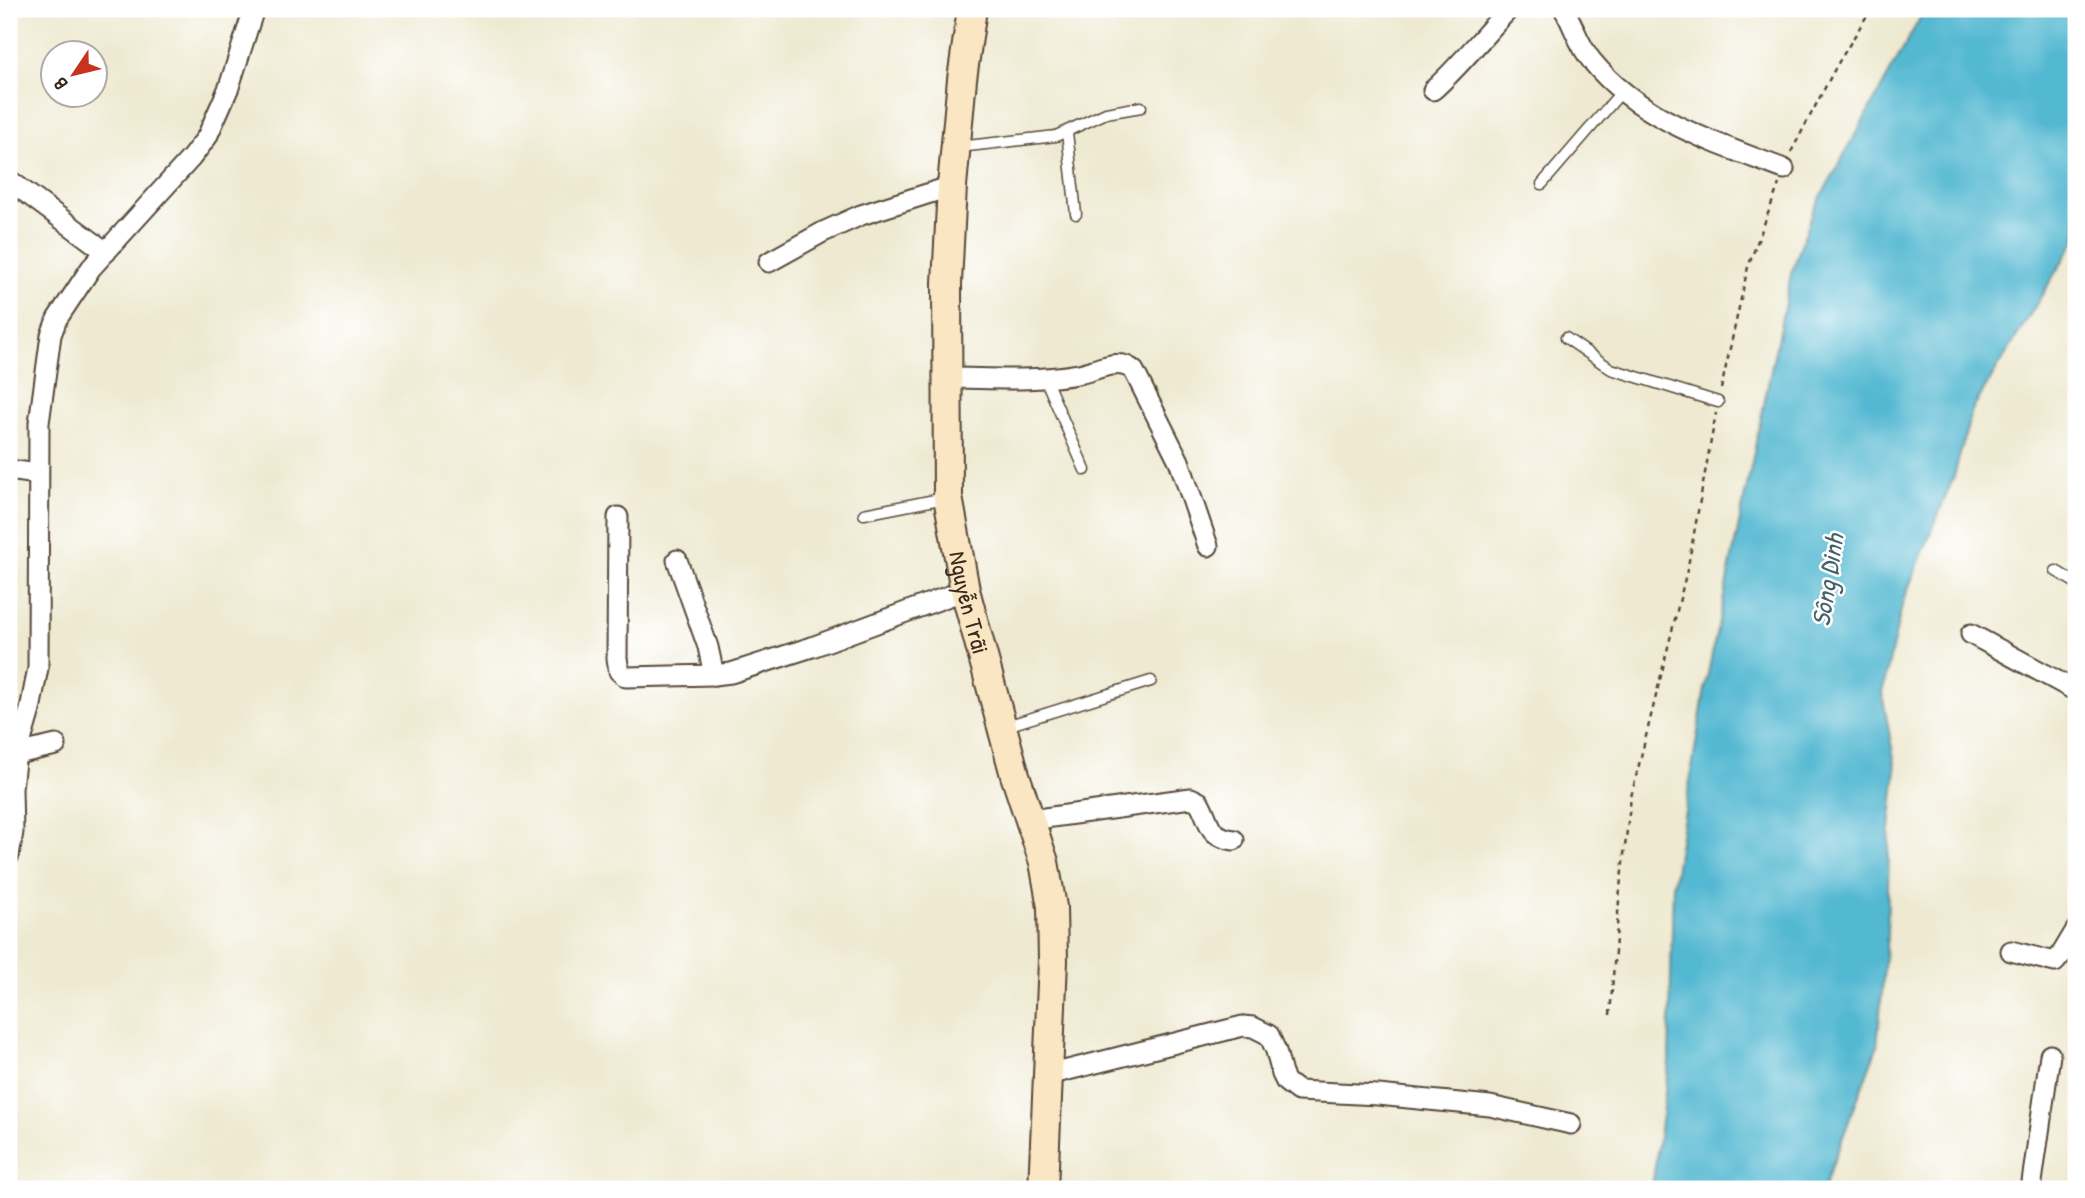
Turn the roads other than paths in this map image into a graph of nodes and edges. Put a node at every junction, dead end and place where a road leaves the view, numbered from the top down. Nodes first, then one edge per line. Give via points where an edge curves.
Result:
1 (254, 9) edge
2 (972, 9) edge
3 (1509, 9) edge
4 (1564, 9) edge
5 (1433, 90) dead end
6 (1623, 90) junction
7 (1141, 107) dead end
8 (1067, 132) junction
9 (956, 148) junction
10 (1784, 169) road end
11 (9, 180) edge
12 (1542, 184) dead end
13 (952, 186) junction
14 (1076, 214) dead end
15 (106, 252) junction
16 (769, 262) dead end
17 (1566, 338) dead end
18 (1045, 377) junction
19 (946, 378) junction
20 (1718, 402) road end
21 (9, 470) edge
22 (1085, 470) dead end
23 (37, 474) junction
24 (948, 497) junction
25 (864, 514) dead end
26 (618, 517) dead end
27 (1208, 546) dead end
28 (677, 560) dead end
29 (2056, 571) dead end
30 (2076, 583) edge
31 (965, 590) junction
32 (1971, 634) dead end
33 (714, 675) junction
34 (1150, 681) dead end
35 (2076, 691) edge
36 (1002, 728) junction
37 (56, 745) dead end
38 (17, 754) junction
39 (1030, 820) junction
40 (1234, 839) dead end
41 (9, 855) edge
42 (2076, 930) edge
43 (2011, 951) dead end
44 (2050, 1055) dead end
45 (1048, 1075) junction
46 (1571, 1124) dead end
47 (1043, 1189) edge
48 (2031, 1189) edge

1 - 15 street via 207,137
2 - 9 main road, Nguyễn Trãi
3 - 5 street
4 - 6 street via 1586,53
6 - 10 street via 1679,128
6 - 12 lane
7 - 8 lane via 1088,119
8 - 9 lane
8 - 14 lane
9 - 13 main road, Nguyễn Trãi
11 - 15 street
13 - 16 street via 861,215
13 - 19 main road, Nguyễn Trãi
15 - 23 street via 78,286 51,335
17 - 20 lane via 1611,369
18 - 19 street
18 - 22 lane
18 - 27 street via 1116,364 1134,371 1173,446
19 - 24 main road, Nguyễn Trãi
21 - 23 street
23 - 38 street via 38,668
24 - 25 lane
24 - 31 main road, Nguyễn Trãi
26 - 33 street via 619,671 626,677
28 - 33 street
29 - 30 lane
31 - 33 street via 812,647
31 - 36 main road, Nguyễn Trãi
32 - 35 street
34 - 36 lane
36 - 39 main road, Nguyễn Trãi
37 - 38 street
38 - 41 street
39 - 40 street via 1191,798 1199,802 1212,832
39 - 45 main road, Nguyễn Trãi via 1044,862 1053,927
42 - 43 street via 2054,962
44 - 48 street
45 - 46 street via 1243,1026 1269,1035 1286,1082 1298,1091 1490,1106
45 - 47 main road, Nguyễn Trãi

